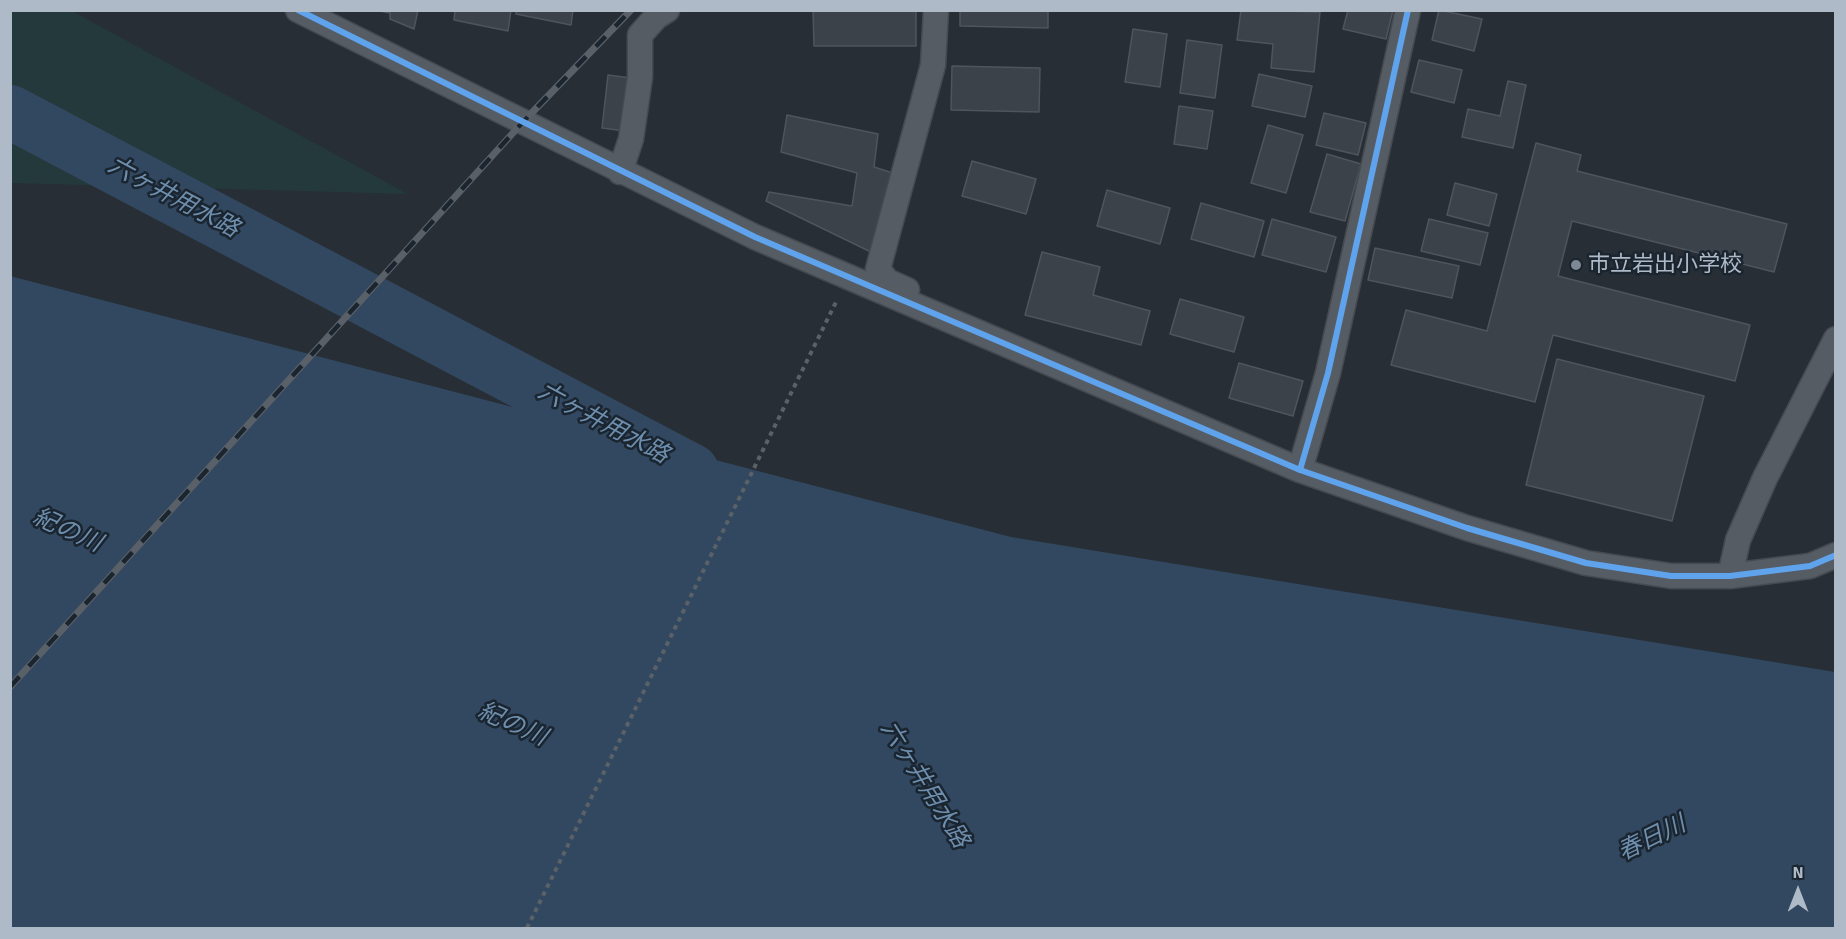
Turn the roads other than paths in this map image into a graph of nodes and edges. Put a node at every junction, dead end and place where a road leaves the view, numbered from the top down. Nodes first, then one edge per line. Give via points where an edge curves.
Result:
1 (298, 10) edge
2 (936, 10) edge
3 (1408, 10) edge
4 (657, 13) edge
5 (620, 172) junction
6 (923, 309) junction
7 (1836, 339) edge
8 (1300, 470) junction
9 (1836, 555) edge
10 (1730, 576) junction

1 - 5 street
2 - 6 street via 933,65 878,269 887,281 918,295
3 - 8 street via 1328,373
4 - 5 street via 640,35 640,77
5 - 6 street via 755,237
6 - 8 street
7 - 10 street via 1765,478 1738,540
8 - 10 street via 1467,528 1586,563 1671,576
9 - 10 street via 1810,566

